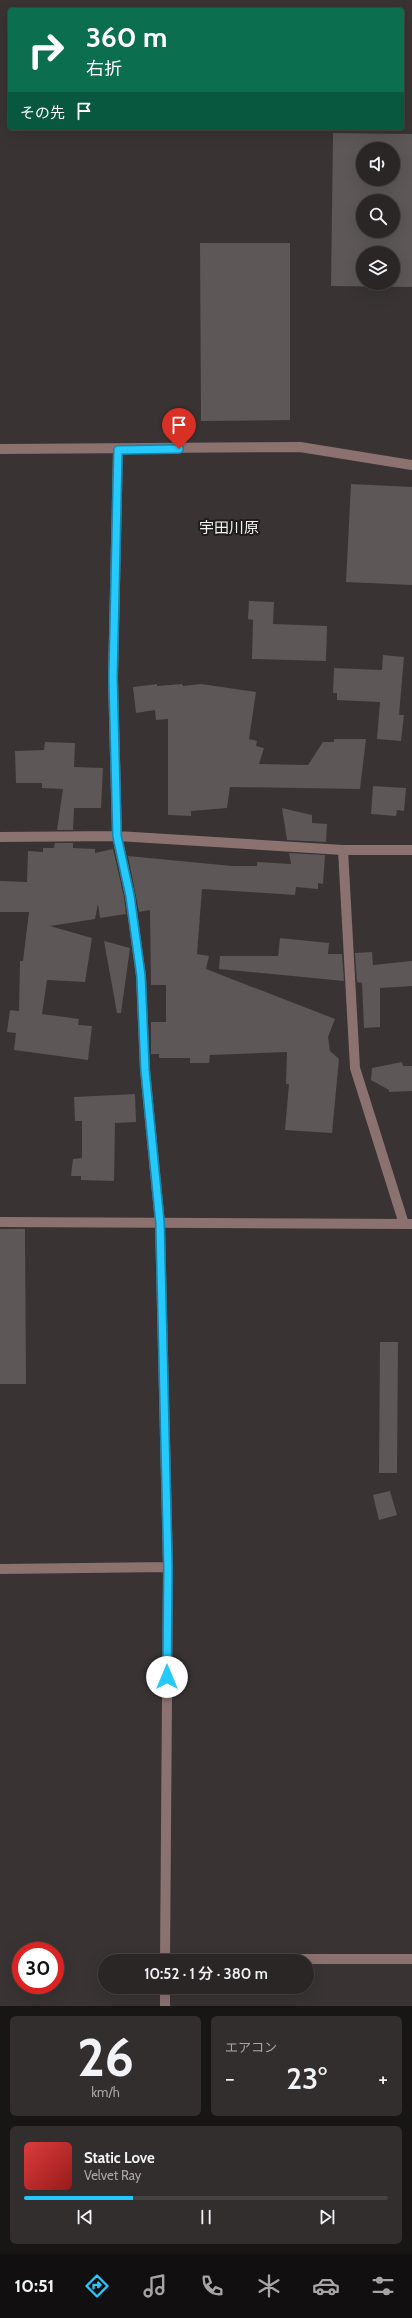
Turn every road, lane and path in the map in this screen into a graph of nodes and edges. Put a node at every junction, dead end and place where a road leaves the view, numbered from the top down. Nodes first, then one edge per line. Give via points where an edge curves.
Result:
1 (0, 449) edge
2 (118, 450) junction
3 (412, 465) edge
4 (0, 836) edge
5 (117, 836) junction
6 (343, 850) junction
7 (412, 850) edge
8 (0, 1222) edge
9 (160, 1223) junction
10 (408, 1224) edge
11 (168, 1568) junction
12 (0, 1569) edge
13 (165, 1954) edge
14 (314, 1959) edge
15 (412, 1959) edge
16 (165, 1994) edge
17 (165, 2006) edge

1 - 2 street
2 - 3 street via 300,447
2 - 5 street via 113,678
4 - 5 street
5 - 6 street
5 - 9 street via 130,896 141,976 145,1070
6 - 7 street
6 - 10 street via 355,1068
8 - 9 street
9 - 10 street
9 - 11 street
11 - 12 street
11 - 13 street
14 - 15 street
16 - 17 street

